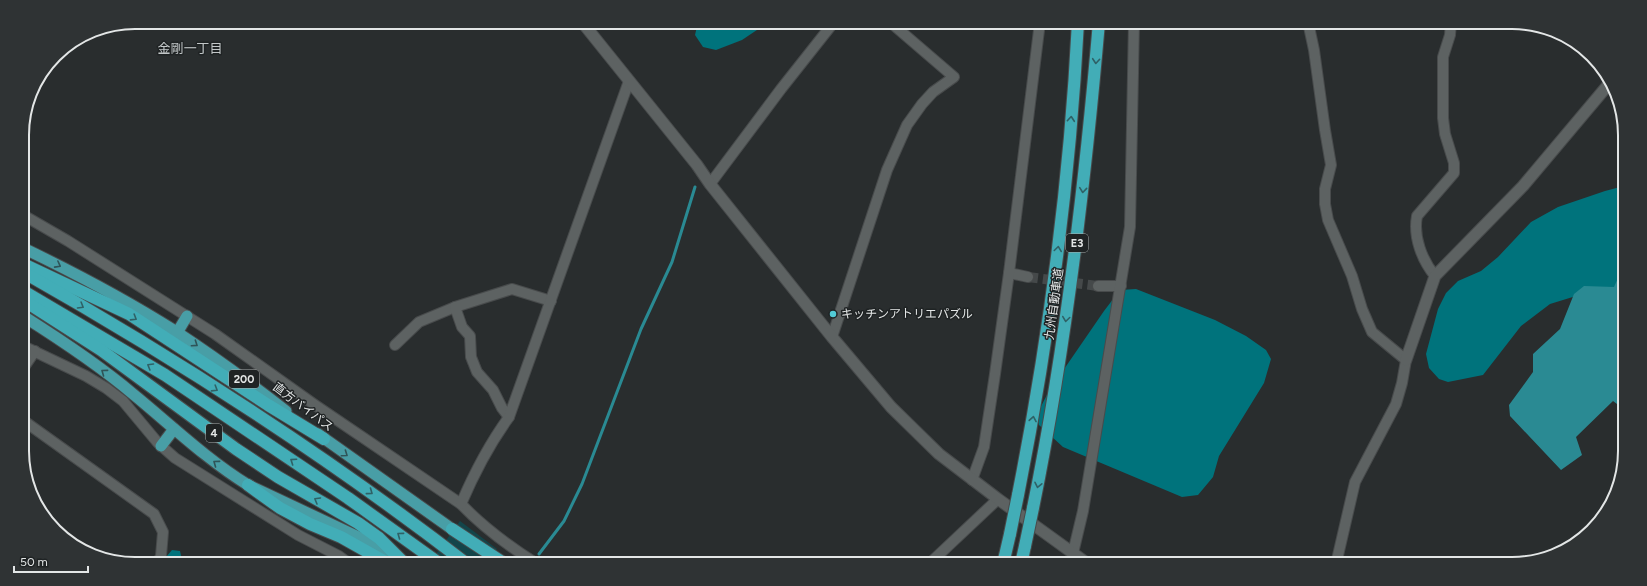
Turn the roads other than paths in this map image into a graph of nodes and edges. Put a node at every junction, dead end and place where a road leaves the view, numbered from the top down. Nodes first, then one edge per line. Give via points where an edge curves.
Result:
1 (587, 29) edge
2 (828, 29) edge
3 (898, 29) edge
4 (1039, 29) edge
5 (1078, 29) edge
6 (1098, 29) edge
7 (1134, 29) edge
8 (1310, 29) edge
9 (1450, 29) edge
10 (629, 82) junction
11 (1606, 87) edge
12 (710, 184) junction
13 (29, 218) edge
14 (29, 251) edge
15 (29, 267) edge
16 (1009, 273) junction
17 (29, 276) edge
18 (1435, 276) junction
19 (1028, 277) tunnel mouth
20 (1098, 286) tunnel mouth
21 (1121, 286) junction
22 (29, 295) edge
23 (551, 301) junction
24 (29, 304) edge
25 (455, 307) junction
26 (187, 316) junction
27 (29, 320) edge
28 (177, 333) junction
29 (832, 337) junction
30 (395, 345) dead end
31 (29, 349) edge
32 (34, 351) junction
33 (29, 359) edge
34 (1406, 360) junction
35 (509, 417) junction
36 (29, 425) edge
37 (174, 429) junction
38 (324, 439) junction
39 (161, 446) junction
40 (972, 480) junction
41 (248, 485) junction
42 (998, 499) junction
43 (461, 504) junction
44 (452, 529) junction
45 (515, 549) junction
46 (160, 557) edge
47 (340, 557) edge
48 (377, 557) edge
49 (394, 557) edge
50 (398, 557) edge
51 (430, 557) edge
52 (458, 557) edge
53 (488, 557) edge
54 (494, 557) edge
55 (509, 557) edge
56 (527, 557) edge
57 (936, 557) edge
58 (1005, 557) edge
59 (1023, 557) edge
60 (1076, 557) edge
61 (1080, 557) edge
62 (1338, 557) edge

1 - 10 street
2 - 12 street
3 - 29 street via 954,77 933,92 908,125 887,170
4 - 16 street
58 -> 5 highway, 九州自動車道 / E3, bridge via 1043,357 1062,225
6 -> 59 highway, 九州自動車道 / E3, bridge via 1079,227 1060,360
7 - 21 street via 1130,226
8 - 34 street via 1331,165 1325,189 1328,220 1372,332
9 - 18 street via 1443,56 1443,118 1454,173 1417,216 1415,224 1426,265
10 - 12 street
10 - 23 street
11 - 18 street via 1523,186
12 - 29 street
13 - 26 street
14 -> 28 highway, 直方バイパス / 200 via 139,309
15 -> 38 highway via 129,314
16 - 19 street
16 - 40 street via 984,447
17 -> 52 highway via 266,421
18 - 34 street
20 - 21 street
21 - 61 street via 1083,511
51 -> 22 highway via 348,498 165,375
23 - 25 street via 512,289
23 - 35 street
50 -> 24 highway, 4 via 379,538 358,523 278,477 101,350
25 - 30 street via 418,322
25 - 35 street via 462,327 470,336 471,357 477,372 493,390
26 - 28 highway
26 - 43 street
37 -> 27 highway via 132,393
28 -> 38 highway, 直方バイパス / 200 via 220,361
29 - 40 street via 891,407 939,454
31 - 32 street
32 - 33 street
32 - 39 street via 106,388 123,401
34 - 62 street via 1396,404 1355,482
35 - 43 street via 475,470
36 - 46 street via 154,514 163,532
37 - 39 highway
41 -> 37 highway via 214,462
38 -> 44 highway, 直方バイパス / 200
39 - 47 street via 175,458 298,534
40 - 42 street
41 - 48 highway via 280,508
41 - 49 highway via 371,543
42 - 57 street
42 - 60 street
43 - 45 street via 471,515
44 - 53 highway, 直方バイパス / 200, bridge
44 - 54 highway, bridge
45 - 55 street
45 - 56 street

